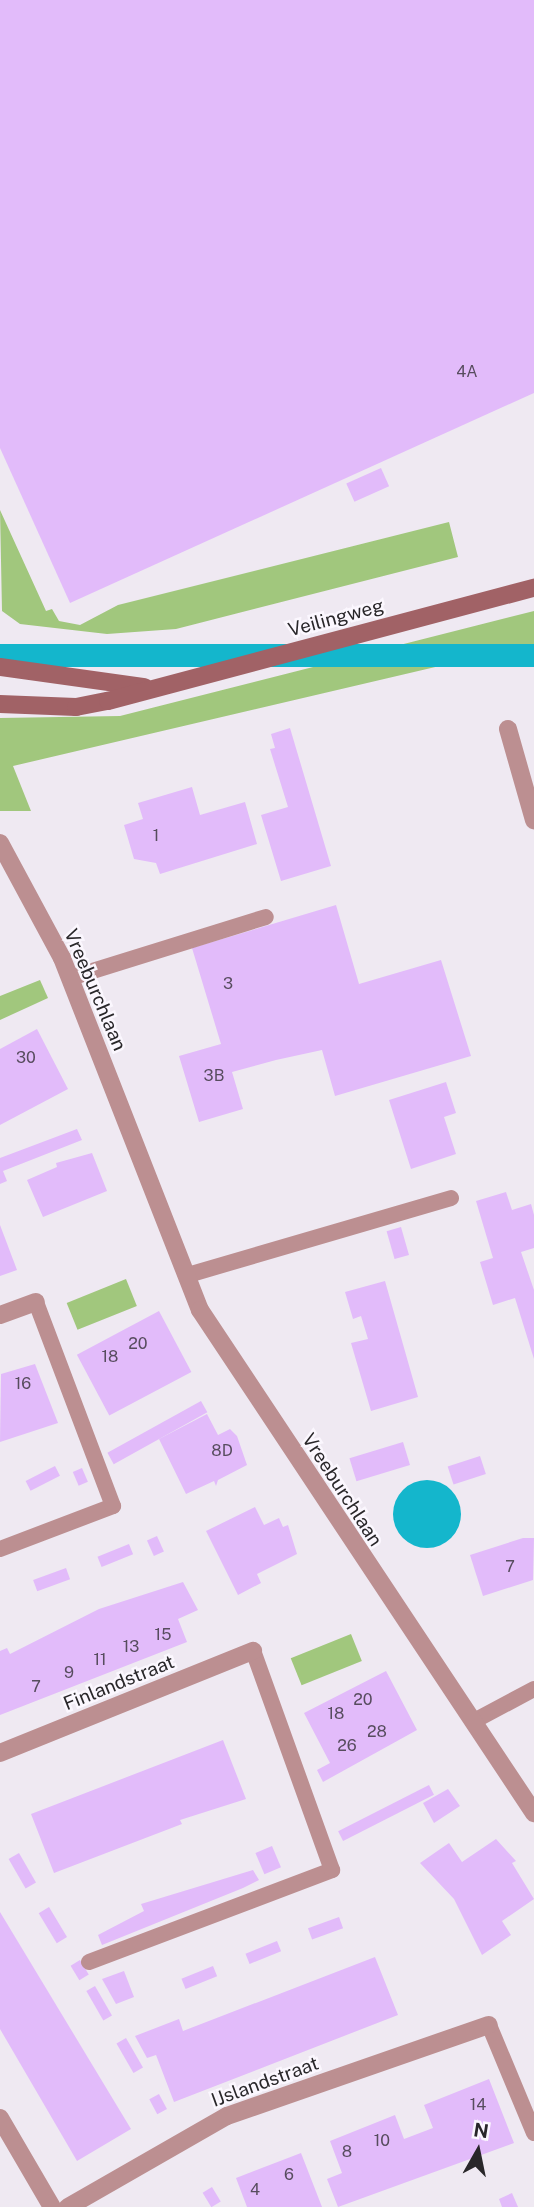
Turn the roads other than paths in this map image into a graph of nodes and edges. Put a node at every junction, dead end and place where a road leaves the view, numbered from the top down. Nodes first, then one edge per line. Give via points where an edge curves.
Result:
1 (534, 588) edge
2 (0, 667) edge
3 (149, 688) junction
4 (0, 704) edge
5 (509, 729) dead end
6 (534, 820) edge
7 (0, 843) edge
8 (266, 917) dead end
9 (70, 978) junction
10 (451, 1198) dead end
11 (188, 1275) junction
12 (36, 1302) joint
13 (0, 1315) edge
14 (0, 1549) edge
15 (253, 1651) joint
16 (534, 1689) edge
17 (474, 1721) junction
18 (0, 1753) edge
19 (534, 1813) edge
20 (89, 1962) dead end
21 (489, 2025) joint
22 (0, 2118) edge
23 (534, 2133) edge
24 (52, 2207) edge
25 (68, 2207) edge

1 - 3 main road, Veilingweg
2 - 3 main road, Veilingweg
3 - 4 main road, Veilingweg via 76,707
5 - 6 street
7 - 9 street, Vreeburchlaan
8 - 9 lane
9 - 11 street, Vreeburchlaan
10 - 11 lane
11 - 17 street, Vreeburchlaan via 208,1322 385,1596
12 - 13 street
12 - 14 lane via 113,1506
15 - 18 street, Finlandstraat
15 - 20 lane via 332,1871
16 - 17 lane
17 - 19 street, Vreeburchlaan
21 - 23 lane
21 - 25 street, IJslandstraat via 227,2116
22 - 24 street

